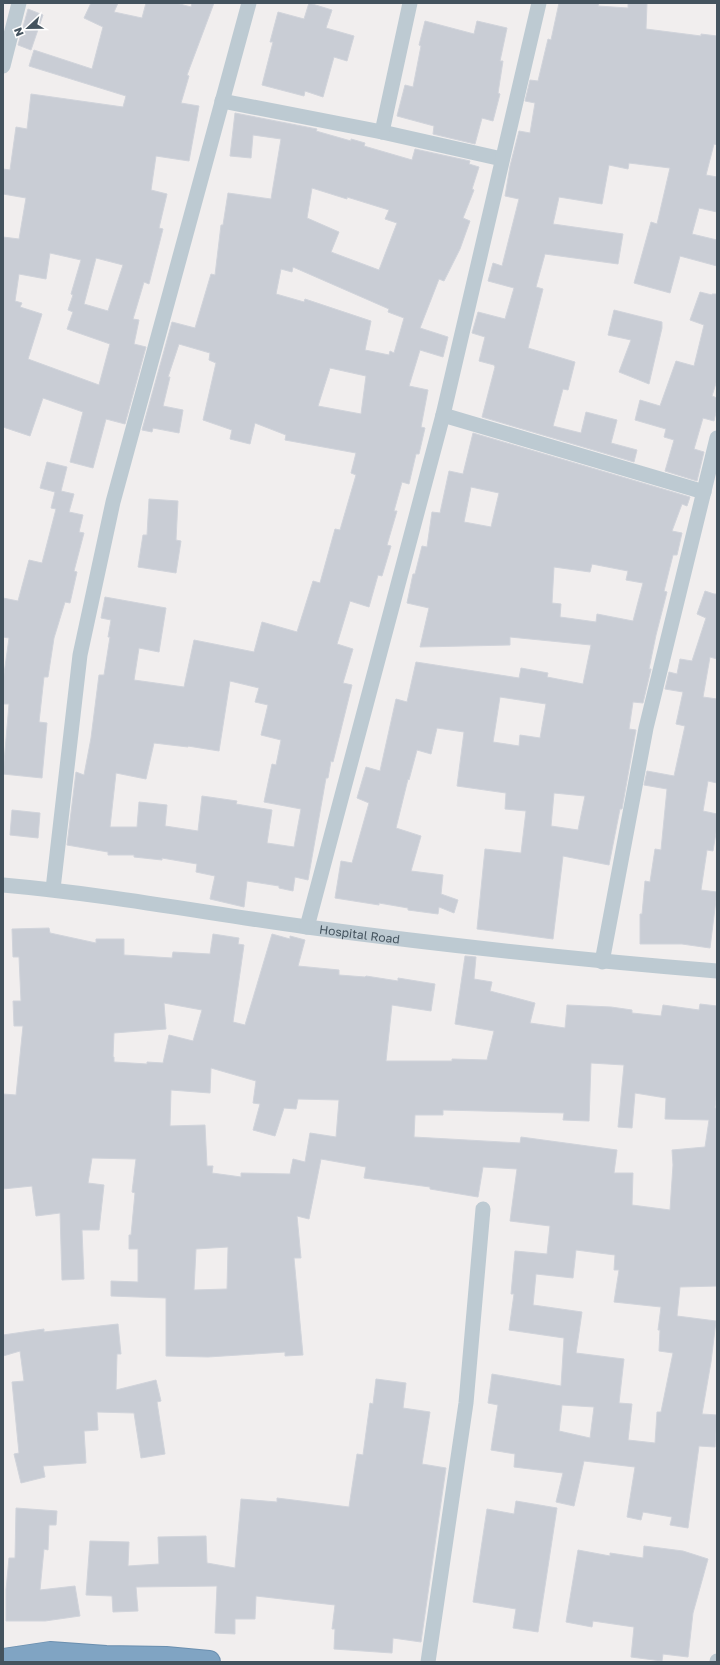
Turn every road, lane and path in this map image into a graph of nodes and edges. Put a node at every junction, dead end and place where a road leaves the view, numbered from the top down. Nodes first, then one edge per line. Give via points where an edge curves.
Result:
1 (18, 3) edge
2 (249, 3) edge
3 (410, 3) edge
4 (539, 3) edge
5 (3, 66) edge
6 (222, 101) junction
7 (382, 132) junction
8 (502, 159) junction
9 (443, 415) junction
10 (717, 438) edge
11 (704, 492) junction
12 (3, 885) edge
13 (53, 889) junction
14 (307, 927) junction
15 (602, 962) junction
16 (717, 971) edge
17 (483, 1209) dead end
18 (3, 1660) edge
19 (209, 1662) edge
20 (428, 1662) edge

1 - 5 street
2 - 6 street
3 - 7 street
4 - 8 street
6 - 7 street
6 - 13 street via 113,502 80,655
7 - 8 street
8 - 9 street
9 - 11 street
9 - 14 street
10 - 11 street
11 - 15 street via 646,728
12 - 13 street, Hospital Road
13 - 14 street, Hospital Road
14 - 15 street, Hospital Road
15 - 16 street, Hospital Road
17 - 20 street via 466,1402
18 - 19 highway via 50,1653

